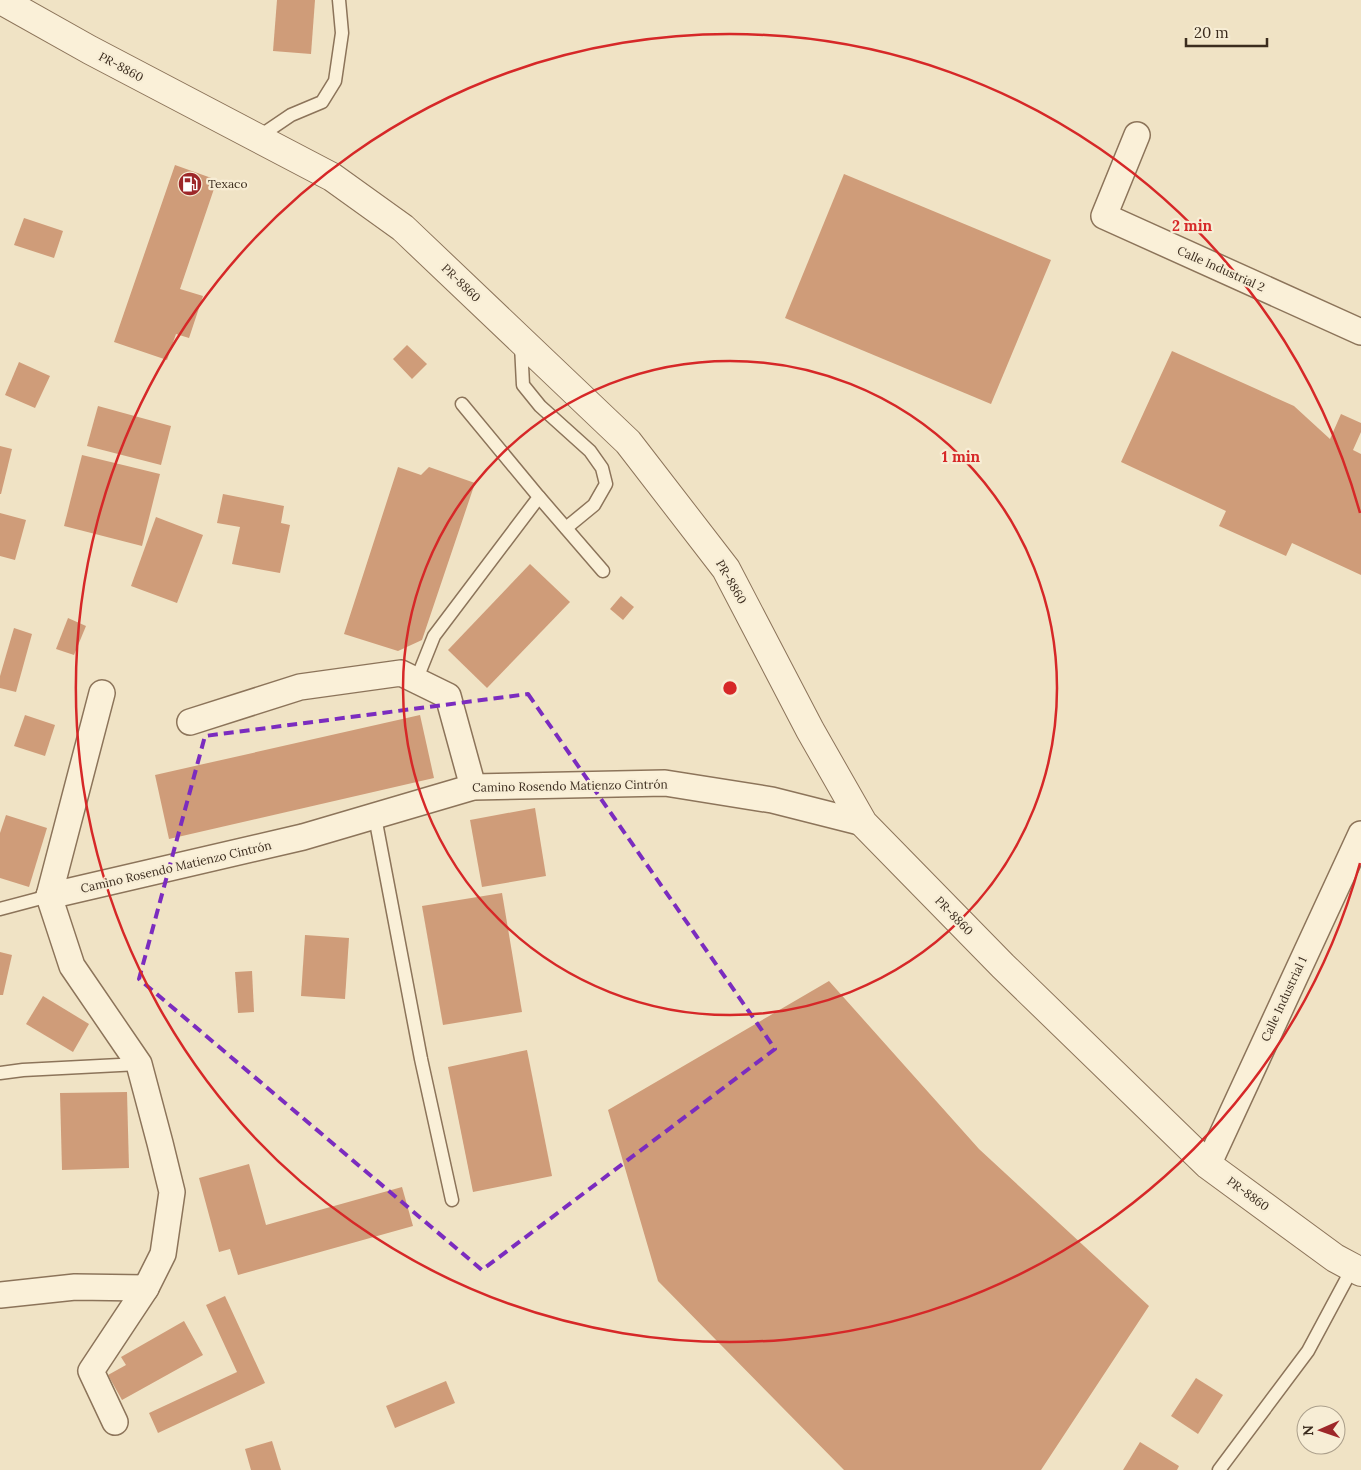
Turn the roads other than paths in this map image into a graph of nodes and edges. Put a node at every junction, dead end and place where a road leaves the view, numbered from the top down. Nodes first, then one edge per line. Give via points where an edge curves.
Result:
1 (1, 0) edge
2 (339, 0) edge
3 (1137, 135) dead end
4 (257, 138) junction
5 (1361, 332) edge
6 (521, 340) junction
7 (462, 404) dead end
8 (539, 497) junction
9 (566, 528) junction
10 (603, 571) dead end
11 (416, 681) junction
12 (102, 693) dead end
13 (190, 722) dead end
14 (473, 787) junction
15 (375, 817) junction
16 (863, 823) junction
17 (1361, 834) edge
18 (49, 896) junction
19 (0, 909) edge
20 (139, 1064) junction
21 (0, 1073) edge
22 (1208, 1165) junction
23 (452, 1200) dead end
24 (1357, 1269) edge
25 (146, 1288) junction
26 (0, 1295) edge
27 (115, 1422) dead end
28 (1218, 1470) edge

1 - 4 street, PR-8860 / PR-8860
2 - 4 lane via 342,33 335,81 322,102 291,115
3 - 5 street, Calle Industrial 2 via 1104,216
4 - 6 street, PR-8860 / PR-8860 via 332,177 403,228
6 - 9 lane via 524,385 540,406 590,451 602,468 606,484 594,505
6 - 16 street, PR-8860 / PR-8860 via 628,442 726,569
7 - 8 lane
8 - 9 lane
8 - 11 lane via 434,636
9 - 10 lane
11 - 13 street via 401,673 300,687
11 - 14 street via 448,696
12 - 18 street
14 - 15 street, Camino Rosendo Matienzo Cintrón
14 - 16 street, Camino Rosendo Matienzo Cintrón via 666,783 772,800
15 - 18 street, Camino Rosendo Matienzo Cintrón
15 - 23 lane via 421,1059
16 - 22 street, PR-8860 / PR-8860 via 1003,966
17 - 22 street, Calle Industrial 1
18 - 19 lane
18 - 20 street via 72,966
20 - 21 lane
20 - 25 street via 172,1192 163,1254
22 - 24 street, PR-8860 / PR-8860 via 1336,1258
24 - 28 lane via 1308,1351
25 - 26 street via 76,1288
25 - 27 street via 91,1371

